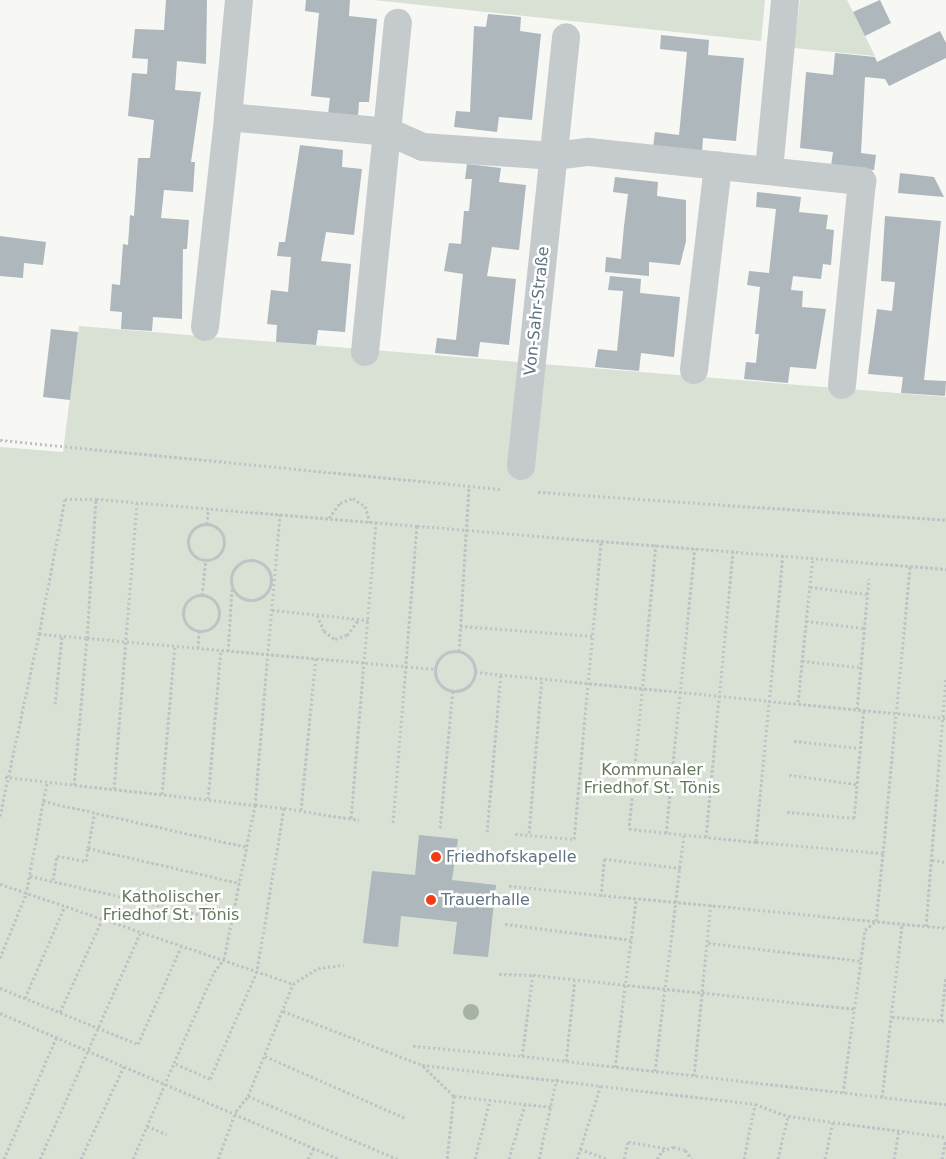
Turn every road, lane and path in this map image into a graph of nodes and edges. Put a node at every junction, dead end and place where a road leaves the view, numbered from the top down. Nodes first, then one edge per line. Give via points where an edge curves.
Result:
1 (239, 0) edge
2 (784, 0) edge
3 (398, 23) dead end
4 (566, 37) dead end
5 (228, 117) junction
6 (389, 132) junction
7 (554, 156) junction
8 (718, 165) junction
9 (769, 170) junction
10 (205, 327) dead end
11 (365, 352) dead end
12 (694, 370) dead end
13 (842, 385) dead end
14 (0, 440) edge
15 (525, 479) joint
16 (469, 486) junction
17 (508, 490) dead end
18 (96, 499) junction
19 (137, 502) junction
20 (208, 508) junction
21 (280, 514) junction
22 (330, 518) junction
23 (946, 520) edge
24 (370, 522) junction
25 (376, 522) junction
26 (207, 524) junction
27 (417, 526) junction
28 (465, 529) junction
29 (600, 540) junction
30 (656, 544) junction
31 (695, 548) junction
32 (733, 551) junction
33 (782, 555) junction
34 (813, 557) junction
35 (206, 559) junction
36 (910, 565) junction
37 (946, 568) edge
38 (869, 579) dead end
39 (232, 587) junction
40 (810, 587) junction
41 (867, 594) junction
42 (202, 595) junction
43 (272, 610) junction
44 (316, 615) junction
45 (359, 619) junction
46 (368, 620) junction
47 (806, 621) junction
48 (460, 626) junction
49 (864, 628) junction
50 (199, 631) junction
51 (39, 634) junction
52 (62, 636) junction
53 (593, 636) junction
54 (87, 638) junction
55 (127, 642) junction
56 (175, 646) junction
57 (198, 648) junction
58 (221, 650) junction
59 (228, 651) junction
60 (459, 651) junction
61 (269, 654) junction
62 (316, 658) junction
63 (802, 661) junction
64 (365, 663) junction
65 (408, 666) junction
66 (859, 667) junction
67 (435, 669) junction
68 (475, 672) junction
69 (501, 674) junction
70 (542, 678) junction
71 (946, 679) edge
72 (590, 682) junction
73 (640, 689) junction
74 (453, 691) junction
75 (681, 692) junction
76 (719, 695) junction
77 (767, 699) junction
78 (798, 702) junction
79 (55, 704) dead end
80 (857, 709) junction
81 (864, 709) junction
82 (899, 713) junction
83 (945, 718) edge
84 (794, 741) dead end
85 (860, 748) junction
86 (941, 750) junction
87 (946, 751) edge
88 (789, 775) dead end
89 (5, 777) junction
90 (46, 782) junction
91 (857, 784) junction
92 (74, 785) junction
93 (114, 789) junction
94 (162, 794) junction
95 (208, 799) junction
96 (43, 801) junction
97 (256, 805) junction
98 (284, 808) junction
99 (301, 810) junction
100 (787, 812) dead end
101 (95, 813) junction
102 (0, 816) edge
103 (351, 818) junction
104 (359, 820) dead end
105 (393, 823) dead end
106 (440, 828) dead end
107 (487, 832) dead end
108 (529, 833) junction
109 (666, 833) junction
110 (515, 834) dead end
111 (684, 835) junction
112 (706, 837) junction
113 (756, 842) junction
114 (247, 847) junction
115 (88, 848) junction
116 (883, 852) junction
117 (932, 860) junction
118 (946, 862) edge
119 (680, 868) junction
120 (30, 876) junction
121 (53, 880) junction
122 (240, 883) junction
123 (0, 884) edge
124 (509, 886) dead end
125 (26, 894) junction
126 (601, 896) junction
127 (636, 900) junction
128 (676, 902) junction
129 (711, 903) junction
130 (64, 908) junction
131 (102, 920) junction
132 (876, 921) junction
133 (232, 922) junction
134 (505, 924) dead end
135 (902, 924) junction
136 (926, 926) junction
137 (946, 928) edge
138 (140, 933) junction
139 (631, 940) junction
140 (708, 943) junction
141 (181, 946) junction
142 (0, 958) edge
143 (224, 959) junction
144 (861, 962) junction
145 (344, 965) dead end
146 (257, 970) junction
147 (499, 974) dead end
148 (533, 975) junction
149 (946, 977) edge
150 (575, 980) junction
151 (293, 984) junction
152 (624, 985) junction
153 (0, 988) edge
154 (665, 990) junction
155 (700, 993) junction
156 (25, 998) junction
157 (854, 1009) junction
158 (283, 1011) junction
159 (60, 1012) junction
160 (0, 1013) edge
161 (892, 1017) junction
162 (941, 1021) junction
163 (946, 1021) edge
164 (98, 1029) junction
165 (57, 1036) junction
166 (413, 1046) dead end
167 (88, 1050) junction
168 (265, 1056) junction
169 (522, 1056) junction
170 (566, 1061) junction
171 (174, 1063) junction
172 (422, 1065) junction
173 (124, 1066) junction
174 (615, 1067) junction
175 (655, 1071) junction
176 (694, 1076) junction
177 (557, 1078) junction
178 (601, 1084) junction
179 (165, 1085) junction
180 (843, 1093) junction
181 (248, 1096) junction
182 (454, 1096) junction
183 (882, 1097) junction
184 (490, 1100) junction
185 (525, 1104) junction
186 (755, 1104) junction
187 (946, 1104) edge
188 (553, 1107) junction
189 (236, 1111) junction
190 (788, 1116) junction
191 (405, 1118) dead end
192 (833, 1120) junction
193 (147, 1126) junction
194 (899, 1131) junction
195 (166, 1134) dead end
196 (946, 1138) edge
197 (314, 1148) junction
198 (667, 1148) junction
199 (580, 1149) junction
200 (4, 1159) edge
201 (40, 1159) edge
202 (81, 1159) edge
203 (133, 1159) edge
204 (218, 1159) edge
205 (308, 1159) edge
206 (339, 1159) edge
207 (398, 1159) edge
208 (447, 1159) edge
209 (475, 1159) edge
210 (509, 1159) edge
211 (539, 1159) edge
212 (577, 1159) edge
213 (608, 1159) edge
214 (624, 1159) edge
215 (657, 1159) edge
216 (692, 1159) edge
217 (744, 1159) edge
218 (778, 1159) edge
219 (825, 1159) edge
220 (894, 1159) edge
221 (942, 1159) edge

1 - 5 street
2 - 9 street
3 - 6 street
4 - 7 street, Von-Sahr-Straße
5 - 6 street
5 - 10 street
6 - 7 street via 423,147
6 - 11 street
7 - 8 street via 589,152
7 - 15 street, Von-Sahr-Straße
8 - 9 street
8 - 12 street
9 - 13 street via 862,181
14 - 16 path
15 - 23 path
16 - 17 path
16 - 28 path
18 - 19 path
18 - 51 path via 65,499
18 - 54 path
19 - 20 path
19 - 55 path
20 - 21 path
20 - 26 path
21 - 22 path
21 - 43 path
22 - 24 path
22 - 24 path via 340,503 353,498 365,506
24 - 25 path
25 - 27 path
25 - 46 path
26 - 35 path via 217,528 224,543 216,557
26 - 35 path via 191,532 189,544 193,554
27 - 28 path
27 - 65 path
28 - 29 path
28 - 48 path
29 - 30 path
29 - 53 path
30 - 31 path
30 - 73 path
31 - 32 path
31 - 75 path
32 - 33 path
32 - 76 path
33 - 34 path
33 - 77 path
34 - 36 path
34 - 40 path
35 - 42 path
36 - 37 path
36 - 82 path
38 - 41 path
39 - 39 path via 232,572 240,562 253,560 269,571 268,590 258,598 245,599
39 - 59 path
40 - 41 path
40 - 47 path
41 - 49 path
42 - 50 path via 190,599 184,609 188,626
42 - 50 path via 212,599 219,614 211,628
43 - 44 path
43 - 61 path
44 - 45 path
44 - 45 path via 324,631 335,639 347,635
45 - 46 path
46 - 64 path
47 - 49 path
47 - 63 path
48 - 53 path
48 - 60 path
49 - 66 path
50 - 57 path
51 - 52 path
51 - 89 path
52 - 54 path
52 - 79 path
53 - 72 path
54 - 55 path
54 - 92 path
55 - 56 path
55 - 93 path
56 - 57 path
56 - 94 path
57 - 58 path
58 - 59 path
58 - 95 path
59 - 61 path
60 - 67 path via 442,654
60 - 68 path via 472,660
61 - 62 path
61 - 97 path
62 - 64 path
62 - 99 path
63 - 66 path
63 - 78 path
64 - 65 path
64 - 103 path
65 - 67 path
65 - 105 path
66 - 80 path
67 - 74 path via 440,685
68 - 69 path
68 - 74 path via 466,688
69 - 70 path
69 - 107 path
70 - 72 path
70 - 108 path
71 - 83 path
72 - 73 path
72 - 108 path via 574,839
73 - 75 path
73 - 109 path via 630,829
74 - 106 path
75 - 76 path
75 - 109 path
76 - 77 path
76 - 112 path
77 - 78 path
77 - 113 path
78 - 80 path
80 - 81 path
81 - 82 path
81 - 85 path
82 - 83 path
82 - 116 path
83 - 86 path
84 - 85 path
85 - 91 path
86 - 87 path
86 - 117 path
88 - 91 path
89 - 90 path
89 - 102 path
90 - 92 path
90 - 96 path
91 - 100 path via 854,818
92 - 93 path
93 - 94 path
94 - 95 path
95 - 97 path
96 - 101 path
96 - 120 path
97 - 98 path
97 - 114 path
98 - 99 path
98 - 146 path
99 - 103 path
101 - 114 path
101 - 115 path
103 - 104 path
108 - 110 path
109 - 111 path
111 - 112 path
111 - 119 path
112 - 113 path
113 - 116 path
114 - 122 path
115 - 121 path via 86,861 58,856
115 - 122 path
116 - 132 path
117 - 118 path
117 - 136 path
119 - 126 path via 604,860
119 - 128 path
120 - 121 path
120 - 125 path
121 - 133 path
122 - 133 path
123 - 125 path
124 - 126 path
125 - 130 path
125 - 142 path
126 - 127 path
127 - 128 path
127 - 139 path
128 - 129 path
128 - 154 path
129 - 132 path
129 - 140 path
130 - 131 path
130 - 156 path
131 - 138 path
131 - 159 path
132 - 135 path
132 - 144 path via 865,930
133 - 143 path
134 - 139 path
135 - 136 path
135 - 161 path
136 - 137 path
138 - 141 path
138 - 164 path
139 - 152 path
140 - 144 path
140 - 155 path
141 - 143 path
141 - 164 path via 138,1044
143 - 146 path
143 - 171 path via 214,972
144 - 157 path
145 - 151 path via 318,968
146 - 151 path
146 - 171 path via 210,1079
147 - 148 path
148 - 150 path
148 - 169 path
149 - 162 path
150 - 152 path
150 - 170 path
151 - 158 path
152 - 154 path
152 - 174 path
153 - 156 path
154 - 155 path
154 - 175 path
155 - 157 path
155 - 176 path
156 - 159 path
157 - 180 path
158 - 168 path
158 - 172 path
159 - 164 path
160 - 165 path
161 - 162 path
161 - 183 path
162 - 163 path
164 - 167 path
165 - 167 path
165 - 200 path
166 - 169 path
167 - 173 path
167 - 201 path
168 - 181 path
168 - 191 path
169 - 170 path
170 - 174 path
171 - 179 path
172 - 177 path
172 - 182 path
173 - 179 path
173 - 202 path
174 - 175 path
175 - 176 path
176 - 180 path
177 - 178 path
177 - 188 path
178 - 186 path
178 - 199 path
179 - 189 path
179 - 193 path
180 - 183 path
181 - 189 path
181 - 207 path
182 - 184 path
182 - 208 path
183 - 187 path
184 - 185 path
184 - 209 path
185 - 188 path
185 - 210 path
186 - 190 path
186 - 217 path
188 - 211 path
189 - 197 path
189 - 204 path
190 - 192 path
190 - 218 path
192 - 194 path
192 - 219 path
193 - 195 path
193 - 203 path
194 - 196 path
194 - 220 path
196 - 221 path
197 - 205 path
197 - 206 path
198 - 214 path via 628,1142
198 - 215 path
198 - 216 path via 679,1147
199 - 212 path
199 - 213 path

